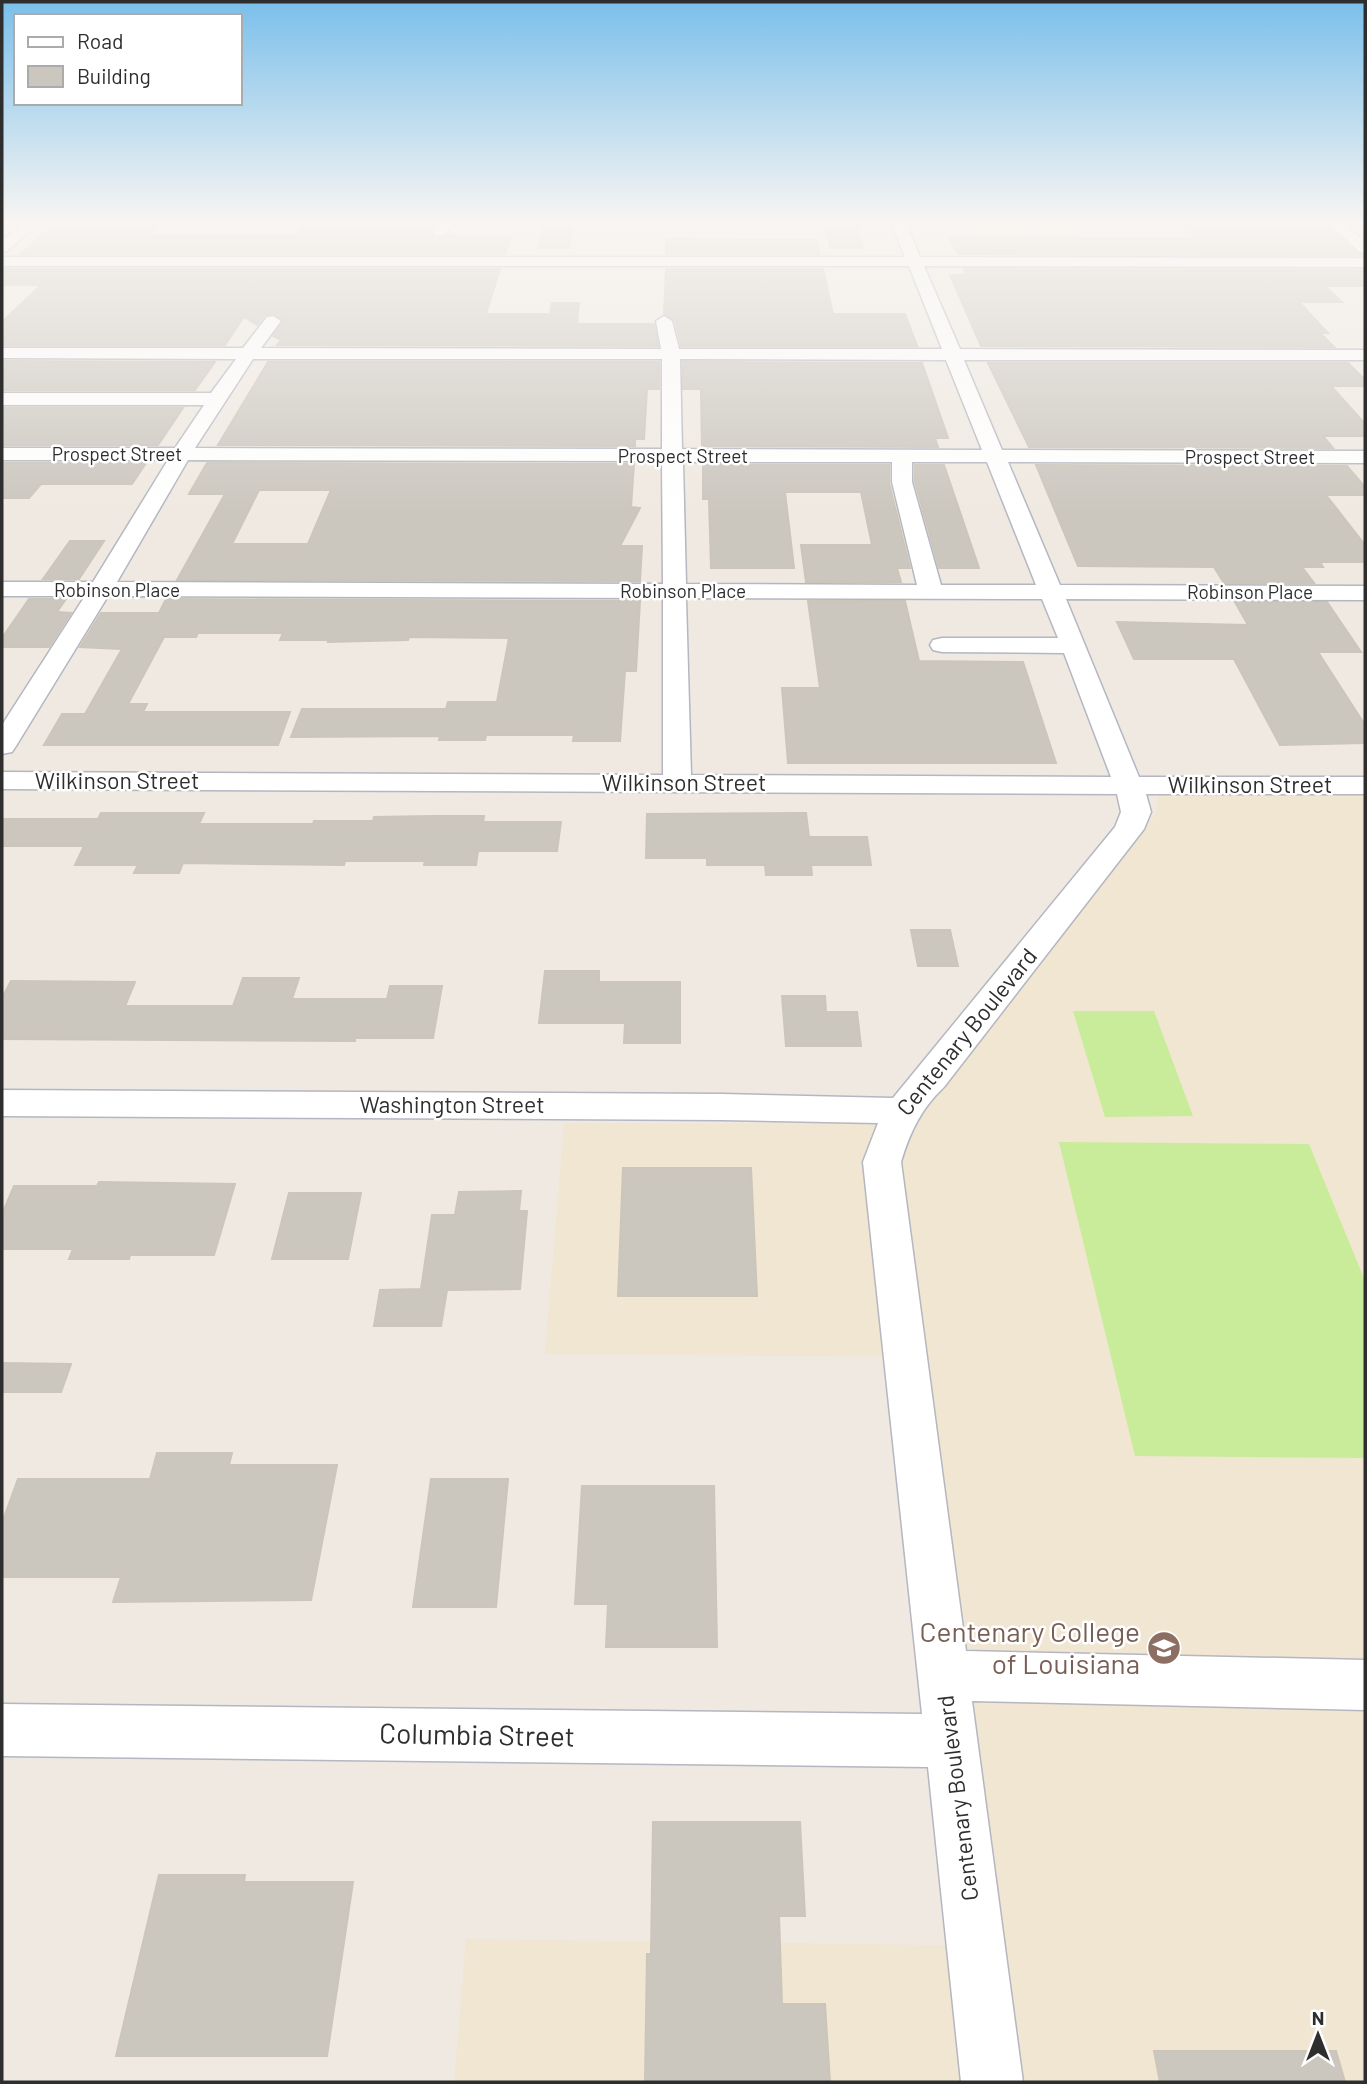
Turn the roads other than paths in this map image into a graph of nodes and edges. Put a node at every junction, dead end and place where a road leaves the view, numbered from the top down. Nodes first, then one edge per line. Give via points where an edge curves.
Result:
1 (939, 318) edge
2 (273, 321) dead end
3 (664, 321) dead end
4 (2, 353) edge
5 (247, 354) junction
6 (671, 354) junction
7 (954, 355) junction
8 (1365, 355) edge
9 (2, 399) edge
10 (219, 399) junction
11 (2, 454) edge
12 (181, 454) junction
13 (673, 456) junction
14 (904, 456) junction
15 (995, 456) junction
16 (1365, 457) edge
17 (2, 589) edge
18 (101, 589) junction
19 (676, 591) junction
20 (1365, 593) edge
21 (935, 602) junction
22 (1062, 617) junction
23 (943, 645) dead end
24 (2, 746) edge
25 (2, 781) edge
26 (677, 783) junction
27 (1128, 785) junction
28 (1365, 786) edge
29 (2, 1103) edge
30 (901, 1111) junction
31 (943, 1675) junction
32 (1365, 1685) edge
33 (2, 1730) edge
34 (951, 1741) junction
35 (992, 2082) edge

1 - 7 street, Centenary Boulevard
2 - 5 street
3 - 6 street
4 - 5 street
5 - 6 street
5 - 10 street
6 - 7 street
6 - 13 street
7 - 8 street
7 - 15 street, Centenary Boulevard
9 - 10 street
10 - 12 street
11 - 12 street, Prospect Street
12 - 13 street, Prospect Street
12 - 18 street
13 - 14 street, Prospect Street
13 - 19 street
14 - 15 street, Prospect Street
14 - 21 street via 902,482
15 - 16 street, Prospect Street
15 - 22 street, Centenary Boulevard
17 - 18 street, Robinson Place
18 - 19 street, Robinson Place
18 - 24 street
19 - 21 street, Robinson Place
19 - 26 street
20 - 22 street, Robinson Place
21 - 22 street, Robinson Place
22 - 23 street
22 - 27 street, Centenary Boulevard
25 - 26 street, Wilkinson Street
26 - 27 street, Wilkinson Street
27 - 28 street, Wilkinson Street
27 - 30 street, Centenary Boulevard via 1136,812 1129,829
29 - 30 street, Washington Street
30 - 31 street, Centenary Boulevard via 882,1161
31 - 32 street
31 - 34 street, Centenary Boulevard
33 - 34 street, Columbia Street
34 - 35 street, Centenary Boulevard

